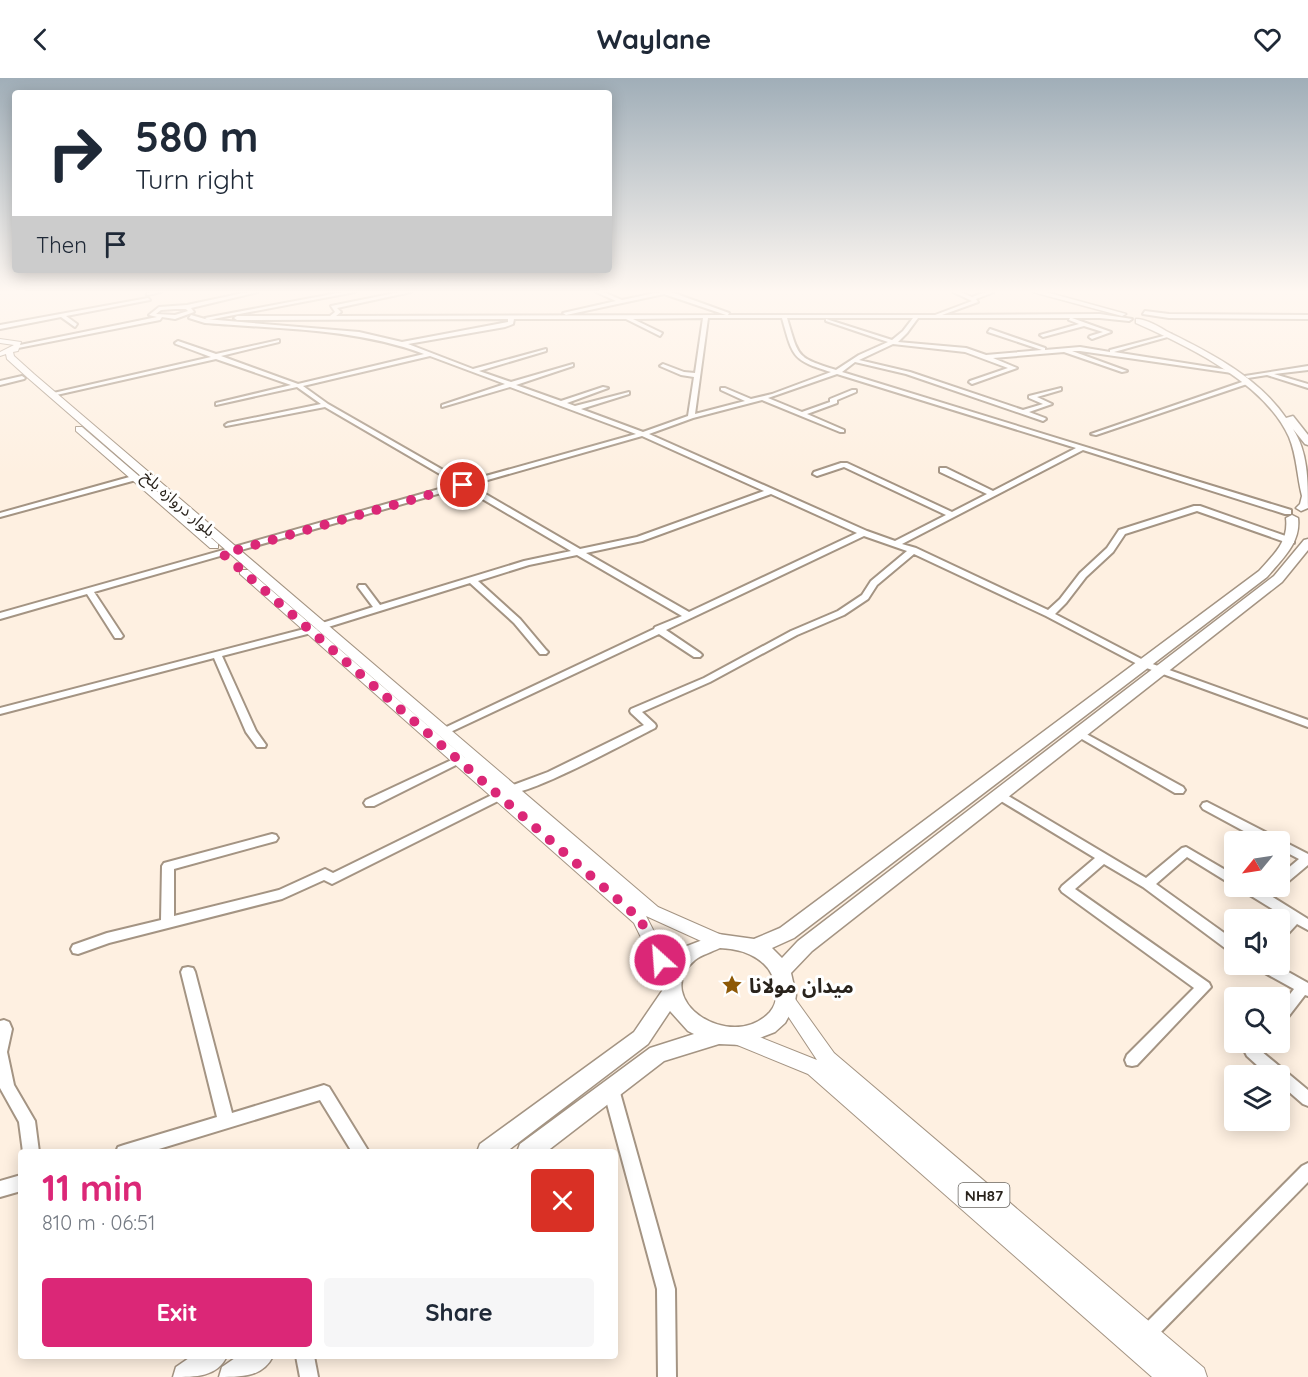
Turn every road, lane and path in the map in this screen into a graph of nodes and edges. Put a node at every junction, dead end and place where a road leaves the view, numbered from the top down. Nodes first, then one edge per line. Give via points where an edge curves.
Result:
1 (9, 353) edge
2 (9, 353) edge
3 (206, 353) edge
4 (231, 353) edge
5 (423, 353) edge
6 (535, 353) edge
7 (700, 353) edge
8 (794, 353) edge
9 (869, 353) edge
10 (973, 353) edge
11 (1030, 353) edge
12 (1074, 353) edge
13 (1113, 353) edge
14 (1200, 353) edge
15 (1203, 353) edge
16 (429, 355) junction
17 (217, 356) junction
18 (985, 357) junction
19 (856, 361) junction
20 (571, 365) dead end
21 (663, 366) dead end
22 (1308, 368) edge
23 (1124, 370) dead end
24 (471, 371) junction
25 (1232, 371) junction
26 (837, 372) junction
27 (1267, 374) junction
28 (697, 375) junction
29 (22, 378) junction
30 (1246, 380) junction
31 (972, 382) dead end
32 (0, 383) edge
33 (508, 384) junction
34 (299, 386) junction
35 (1308, 386) edge
36 (605, 388) dead end
37 (1059, 388) dead end
38 (723, 389) dead end
39 (854, 391) dead end
40 (627, 393) dead end
41 (52, 394) junction
42 (762, 398) junction
43 (750, 401) junction
44 (218, 404) dead end
45 (558, 404) junction
46 (326, 405) junction
47 (444, 406) dead end
48 (572, 409) junction
49 (1023, 412) junction
50 (800, 415) junction
51 (691, 417) junction
52 (1043, 419) dead end
53 (228, 425) dead end
54 (842, 431) dead end
55 (643, 434) junction
56 (1094, 434) dead end
57 (1308, 442) edge
58 (1082, 448) junction
59 (943, 470) dead end
60 (817, 474) dead end
61 (133, 478) junction
62 (463, 485) junction
63 (772, 491) junction
64 (993, 494) junction
65 (1298, 513) edge
66 (0, 515) edge
67 (952, 515) junction
68 (864, 533) junction
69 (1291, 541) junction
70 (1308, 542) edge
71 (897, 543) junction
72 (577, 550) junction
73 (913, 550) junction
74 (228, 552) junction
75 (471, 579) junction
76 (362, 587) dead end
77 (90, 592) junction
78 (378, 608) junction
79 (1048, 614) junction
80 (687, 615) junction
81 (0, 616) edge
82 (317, 628) junction
83 (658, 629) junction
84 (118, 636) dead end
85 (543, 652) dead end
86 (217, 655) junction
87 (697, 655) dead end
88 (1144, 664) junction
89 (1161, 670) junction
90 (0, 711) edge
91 (1308, 724) edge
92 (444, 732) junction
93 (1079, 733) junction
94 (261, 745) dead end
95 (458, 760) junction
96 (512, 790) junction
97 (1179, 790) dead end
98 (500, 795) junction
99 (1000, 795) junction
100 (370, 803) dead end
101 (1208, 806) dead end
102 (1255, 831) edge
103 (272, 838) dead end
104 (1290, 849) edge
105 (1103, 858) junction
106 (1308, 859) edge
107 (1224, 874) edge
108 (1290, 874) edge
109 (1147, 884) junction
110 (1262, 897) edge
111 (1295, 918) junction
112 (1290, 923) edge
113 (167, 924) junction
114 (1308, 925) edge
115 (1224, 940) edge
116 (718, 941) junction
117 (755, 947) junction
118 (78, 949) dead end
119 (782, 970) junction
120 (188, 972) dead end
121 (1281, 975) edge
122 (670, 987) junction
123 (1306, 989) edge
124 (787, 1001) junction
125 (1290, 1006) edge
126 (0, 1027) edge
127 (728, 1036) junction
128 (0, 1052) edge
129 (1253, 1053) edge
130 (1132, 1060) dead end
131 (611, 1089) junction
132 (1308, 1099) edge
133 (226, 1121) junction
134 (31, 1149) edge
135 (134, 1149) edge
136 (359, 1149) edge
137 (492, 1149) edge
138 (532, 1149) edge
139 (1308, 1171) edge
140 (18, 1184) edge
141 (0, 1189) edge
142 (1146, 1335) junction
143 (210, 1359) edge
144 (256, 1359) edge
145 (306, 1359) edge
146 (186, 1377) edge
147 (232, 1377) edge
148 (309, 1377) edge
149 (668, 1377) edge
150 (1170, 1377) edge
151 (1195, 1377) edge

1 - 29 main road, بلوار دروازه بلخ
2 - 41 main road, بلوار دروازه بلخ
3 - 17 street
4 - 17 street
5 - 16 street
6 - 24 street
7 - 28 street
8 - 26 street via 798,360
9 - 19 street
10 - 18 street
11 - 18 street
12 - 23 street
13 - 25 street
14 - 25 highway
15 - 30 highway
16 - 24 street
16 - 34 street
17 - 34 street
17 - 41 street
18 - 31 street via 1014,368
19 - 26 street
19 - 49 street via 908,373
20 - 33 street
21 - 28 street
22 - 27 street
24 - 33 street
25 - 30 highway
26 - 42 street
26 - 58 street
27 - 30 street
27 - 35 street
28 - 51 street
29 - 32 street
29 - 61 main road, بلوار دروازه بلخ
30 - 56 street
30 - 57 highway via 1280,407
30 - 65 highway via 1293,435 1306,496
33 - 45 street
33 - 47 street
34 - 44 street
34 - 46 street
36 - 45 street
37 - 49 street via 1031,397 1049,404
38 - 43 street
39 - 50 street
40 - 48 street
41 - 74 main road, بلوار دروازه بلخ
42 - 43 street
42 - 50 street
43 - 51 street
45 - 48 street
46 - 53 street
46 - 62 street
48 - 55 street
49 - 52 street
50 - 54 street
51 - 55 street
55 - 62 street
55 - 63 street
58 - 64 street
58 - 65 street
59 - 64 street
60 - 67 street via 844,465
61 - 66 street
61 - 74 main road, بلوار دروازه بلخ
62 - 72 street
62 - 74 street
63 - 68 street
63 - 72 street via 639,539
64 - 67 street
65 - 69 highway
67 - 71 street
68 - 71 street
68 - 80 street
69 - 79 street via 1223,516 1191,509 1122,532 1118,543
69 - 88 highway via 1263,574
70 - 89 highway via 1278,579
71 - 73 street
72 - 75 street
72 - 80 street
73 - 79 street
73 - 96 street via 874,583 865,597 840,613 707,680 635,711 651,726 552,775
74 - 77 street
74 - 82 main road, بلوار دروازه بلخ
75 - 78 street
75 - 85 street via 517,621
76 - 78 street
77 - 81 street
77 - 84 street
78 - 82 street
79 - 88 street
80 - 83 street
82 - 86 street
82 - 92 main road, بلوار دروازه بلخ
82 - 95 main road, بلوار دروازه بلخ
83 - 87 street
83 - 92 street
86 - 90 street
86 - 94 street via 251,732
88 - 89 street
88 - 117 highway via 788,933
89 - 91 street
89 - 93 highway
92 - 96 main road, بلوار دروازه بلخ
93 - 97 street
93 - 99 highway
95 - 98 main road, بلوار دروازه بلخ
95 - 100 street
96 - 116 main road, بلوار دروازه بلخ via 652,911
98 - 113 street via 332,879 323,874 282,894
98 - 122 main road, بلوار دروازه بلخ via 640,919
99 - 105 street
99 - 119 highway via 805,946
101 - 102 street
103 - 113 street via 168,866
104 - 106 street
105 - 109 street
105 - 130 street via 1066,889 1204,987
106 - 108 street
107 - 109 street via 1186,851
109 - 115 street
110 - 111 street
111 - 112 street
111 - 114 street
113 - 118 street
116 - 117 highway
116 - 122 highway via 700,945 686,954 676,965
117 - 119 highway
119 - 124 highway, NH87
120 - 133 street
121 - 123 street
122 - 127 highway, NH87 via 677,1008 688,1021 702,1030
122 - 137 highway via 640,1038
123 - 125 street
124 - 127 highway via 769,1025 755,1033
124 - 142 main road, NH87 via 827,1059
126 - 128 street via 5,1029
127 - 131 highway via 657,1054
127 - 150 main road, NH87 via 815,1068
128 - 134 street via 7,1087 27,1121
129 - 132 street
131 - 138 highway
131 - 149 street via 666,1289
133 - 135 street
133 - 136 street via 324,1092
139 - 142 street
140 - 141 street
142 - 151 main road, NH87
143 - 146 highway
144 - 147 highway
145 - 148 street

